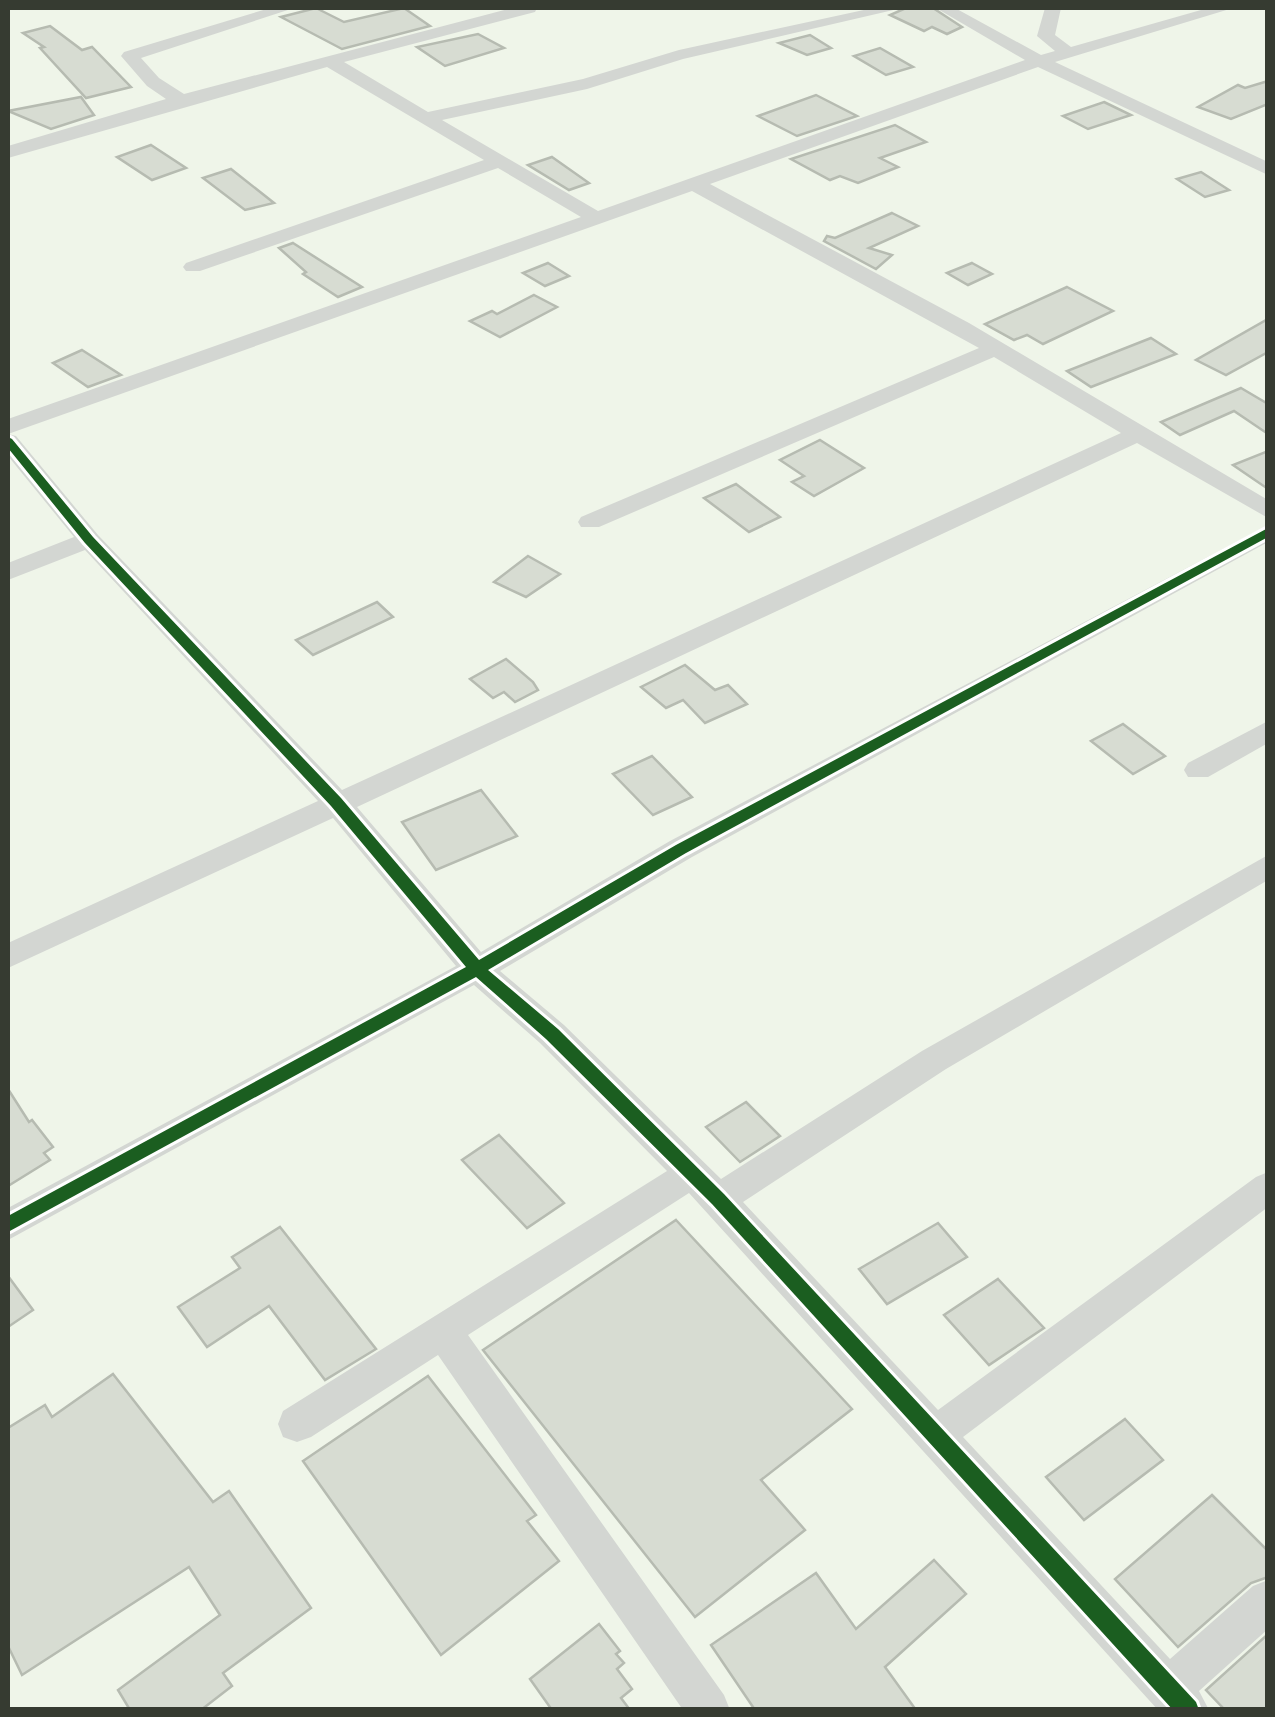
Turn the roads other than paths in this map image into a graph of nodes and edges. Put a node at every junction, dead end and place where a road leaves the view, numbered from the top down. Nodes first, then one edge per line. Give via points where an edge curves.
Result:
1 (286, 8) edge
2 (530, 8) edge
3 (894, 8) edge
4 (944, 8) edge
5 (1053, 8) edge
6 (1225, 8) edge
7 (1068, 53) junction
8 (329, 61) junction
9 (1040, 62) junction
10 (181, 100) junction
11 (424, 118) junction
12 (8, 152) edge
13 (497, 162) junction
14 (1268, 169) edge
15 (691, 182) junction
16 (596, 217) junction
17 (193, 266) dead end
18 (995, 349) junction
19 (8, 427) edge
20 (1138, 434) junction
21 (8, 441) edge
22 (1268, 511) edge
23 (590, 522) dead end
24 (1268, 532) edge
25 (89, 540) junction
26 (8, 572) edge
27 (1268, 730) edge
28 (1198, 770) dead end
29 (336, 802) junction
30 (1268, 866) edge
31 (8, 956) edge
32 (478, 969) junction
33 (705, 1186) junction
34 (1268, 1186) edge
35 (8, 1224) edge
36 (444, 1332) junction
37 (297, 1424) dead end
38 (935, 1435) junction
39 (1268, 1601) edge
40 (1178, 1699) edge
41 (709, 1710) edge

1 - 10 street via 130,56
2 - 8 street
3 - 11 street
4 - 9 street
5 - 7 street via 1046,36
6 - 7 street
7 - 9 street
8 - 10 street
8 - 11 street
9 - 14 street
9 - 15 street
10 - 12 street
11 - 13 street
13 - 16 street
13 - 17 street
15 - 16 street
15 - 18 street
16 - 19 street
18 - 20 street
18 - 23 street
20 - 22 street
20 - 29 street
21 - 25 street
24 - 32 street via 681,849
25 - 26 street
25 - 29 street
27 - 28 street
29 - 31 street
29 - 32 street
30 - 33 street
32 - 33 street
32 - 35 street
33 - 36 street
33 - 38 street
34 - 38 street
36 - 37 street
36 - 41 street
38 - 40 street
39 - 40 street

